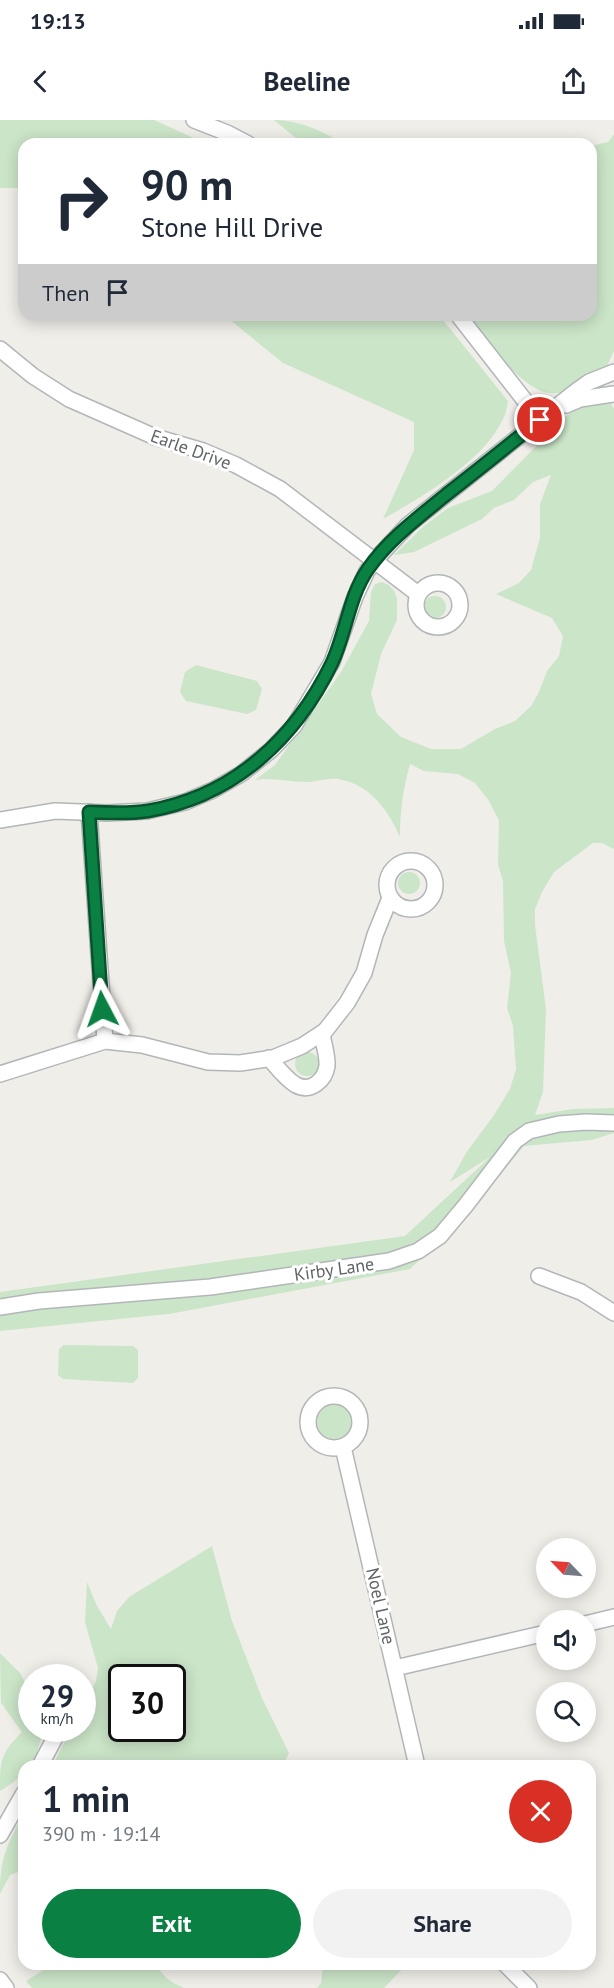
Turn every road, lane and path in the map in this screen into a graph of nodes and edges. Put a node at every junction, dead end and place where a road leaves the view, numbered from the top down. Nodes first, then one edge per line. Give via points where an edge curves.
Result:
1 (194, 120) edge
2 (230, 127) edge
3 (242, 138) edge
4 (463, 321) edge
5 (0, 349) edge
6 (614, 372) edge
7 (614, 394) edge
8 (554, 409) junction
9 (540, 420) junction
10 (375, 561) junction
11 (418, 594) dead end
12 (89, 812) junction
13 (0, 820) edge
14 (390, 898) dead end
15 (322, 1033) junction
16 (105, 1041) junction
17 (269, 1058) junction
18 (0, 1074) edge
19 (614, 1123) edge
20 (539, 1276) dead end
21 (0, 1307) edge
22 (614, 1313) edge
23 (343, 1447) dead end
24 (614, 1617) edge
25 (596, 1621) edge
26 (536, 1635) edge
27 (395, 1668) junction
28 (53, 1742) edge
29 (43, 1760) edge
30 (416, 1760) edge
31 (18, 1804) edge
32 (0, 1835) edge
33 (511, 1970) edge
34 (0, 1980) edge
35 (6, 1988) edge
36 (529, 1988) edge

1 - 2 street
2 - 3 street
4 - 9 street
5 - 10 street, Earle Drive via 69,399 155,437 236,465 280,489
6 - 8 street via 589,382
7 - 8 street via 580,399
8 - 9 street
9 - 10 street via 408,525
10 - 11 street, Earle Drive
10 - 12 street via 366,571 332,662 294,726 271,750 241,774 185,802 147,811
12 - 13 street via 54,811
12 - 16 street
14 - 15 street via 364,973
15 - 17 street via 302,1046
15 - 17 street via 327,1065 314,1086 303,1088 294,1084
16 - 17 street via 142,1044 208,1062 240,1063
16 - 18 street
19 - 21 street, Kirby Lane via 559,1124 529,1131 515,1141 440,1236 418,1251 389,1260 210,1287
20 - 22 street via 581,1292
23 - 27 street, Noel Lane
24 - 25 street
26 - 27 street
27 - 30 street, Noel Lane
28 - 29 street
31 - 32 street
33 - 36 street
34 - 35 street

